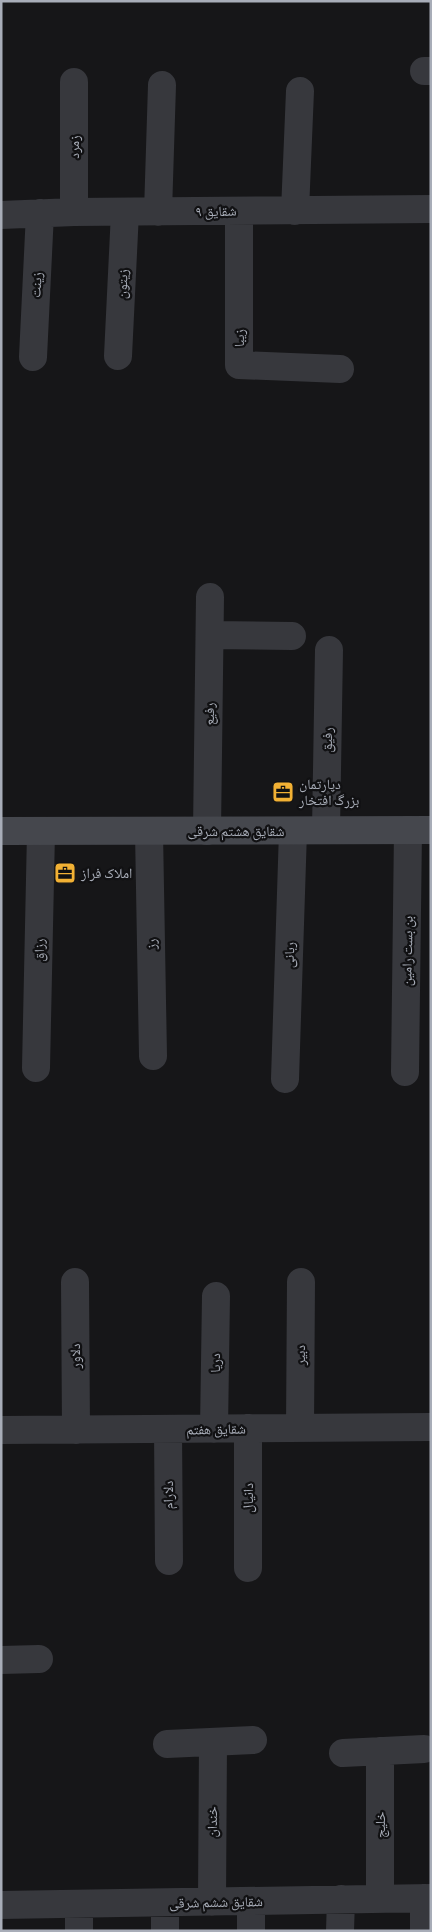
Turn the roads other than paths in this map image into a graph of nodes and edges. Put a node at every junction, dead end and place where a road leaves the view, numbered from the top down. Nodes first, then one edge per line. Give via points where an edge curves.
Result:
1 (74, 82) dead end
2 (162, 85) dead end
3 (300, 91) dead end
4 (431, 209) edge
5 (238, 210) junction
6 (295, 211) junction
7 (74, 212) junction
8 (125, 212) junction
9 (158, 212) junction
10 (40, 213) junction
11 (1, 215) edge
12 (118, 356) dead end
13 (33, 357) dead end
14 (340, 369) dead end
15 (210, 597) dead end
16 (210, 635) junction
17 (292, 636) dead end
18 (329, 650) dead end
19 (326, 830) junction
20 (419, 830) edge
21 (1, 831) edge
22 (207, 831) junction
23 (293, 831) junction
24 (41, 832) junction
25 (149, 832) junction
26 (1, 843) edge
27 (153, 1056) dead end
28 (36, 1068) dead end
29 (405, 1072) dead end
30 (284, 1079) dead end
31 (75, 1282) dead end
32 (300, 1282) dead end
33 (216, 1296) dead end
34 (431, 1427) edge
35 (248, 1428) junction
36 (300, 1428) junction
37 (168, 1429) junction
38 (214, 1429) junction
39 (1, 1430) edge
40 (76, 1430) junction
41 (168, 1561) dead end
42 (248, 1568) dead end
43 (39, 1659) dead end
44 (1, 1660) edge
45 (253, 1740) dead end
46 (213, 1742) junction
47 (167, 1744) dead end
48 (424, 1749) dead end
49 (380, 1751) junction
50 (343, 1753) dead end
51 (428, 1898) edge
52 (380, 1899) junction
53 (341, 1900) junction
54 (251, 1901) junction
55 (165, 1902) junction
56 (212, 1902) junction
57 (1, 1906) edge
58 (79, 1917) edge
59 (165, 1931) edge
60 (251, 1931) edge
61 (340, 1931) edge
62 (424, 1931) edge

1 - 7 street, زمرد
2 - 9 street
3 - 6 street
4 - 6 street, شقایق ۹
5 - 6 street, شقایق ۹
5 - 9 street, شقایق ۹
5 - 14 street, زیبا via 239,365
7 - 8 street, شقایق ۹
7 - 10 street, شقایق ۹
8 - 9 street, شقایق ۹
8 - 12 street, زیتون
10 - 11 street, شقایق ۹
10 - 13 street, زینت
15 - 16 street, رفیع
16 - 17 street
16 - 22 street, رفیع
18 - 19 street, رفیق
19 - 20 street, شقایق هشتم شرقی
19 - 23 street, شقایق هشتم شرقی
20 - 29 street, بن بست رامین
21 - 24 street, شقایق هشتم شرقی
22 - 23 street, شقایق هشتم شرقی
22 - 25 street, شقایق هشتم شرقی
23 - 30 street, ربانی
24 - 25 street, شقایق هشتم شرقی
24 - 26 street, شقایق هشتم شرقی
24 - 28 street, رزاق
25 - 27 street, رز
31 - 40 street, دلاور
32 - 36 street, دبیر
33 - 38 street, دریا
34 - 36 street, شقایق هفتم
35 - 36 street, شقایق هفتم
35 - 38 street, شقایق هفتم
35 - 42 street, دانیال
37 - 38 street, شقایق هفتم
37 - 40 street, شقایق هفتم
37 - 41 street, دلارام
39 - 40 street, شقایق هفتم
43 - 44 street
45 - 46 street
46 - 47 street
46 - 56 street, خندان
48 - 49 street
49 - 50 street
49 - 52 street, خلیج
51 - 52 street, شقایق ششم شرقی
51 - 62 street
52 - 53 street, شقایق ششم شرقی
53 - 54 street, شقایق ششم شرقی
53 - 61 street
54 - 56 street, شقایق ششم شرقی
54 - 60 street
55 - 56 street, شقایق ششم شرقی
55 - 58 street, شقایق ششم شرقی
55 - 59 street
57 - 58 street, شقایق ششم شرقی

